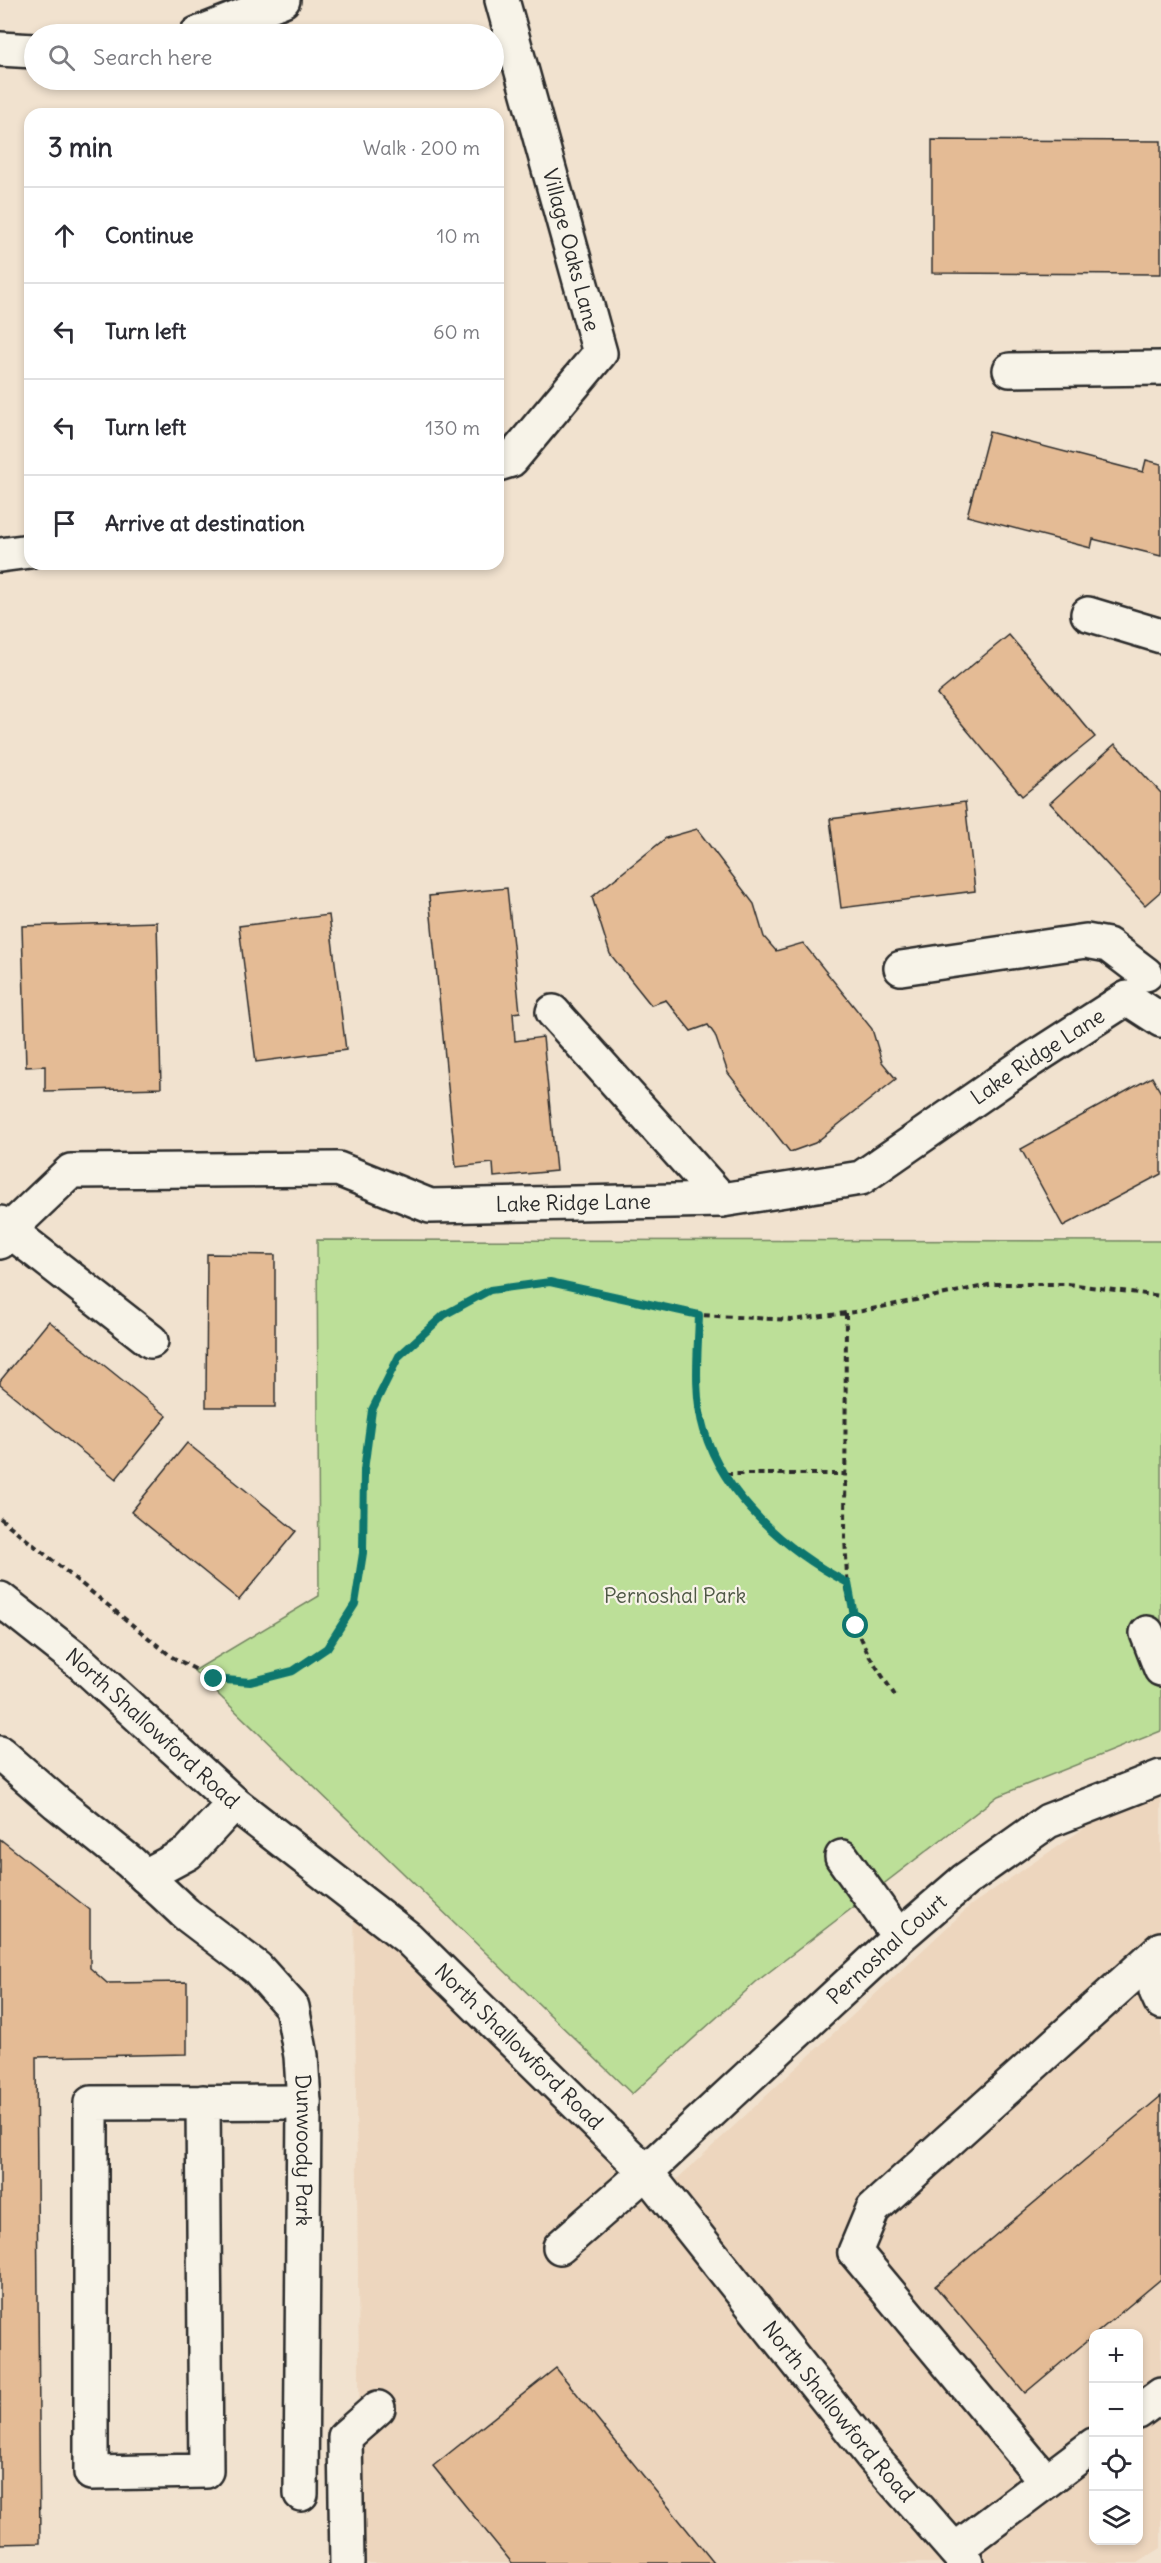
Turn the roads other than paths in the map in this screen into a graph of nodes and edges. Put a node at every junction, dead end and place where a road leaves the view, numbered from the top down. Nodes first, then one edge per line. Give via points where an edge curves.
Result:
1 (283, 0) edge
2 (502, 0) edge
3 (222, 24) edge
4 (0, 49) edge
5 (24, 50) edge
6 (1161, 368) edge
7 (1010, 370) dead end
8 (504, 462) edge
9 (24, 552) edge
10 (0, 555) edge
11 (1088, 614) dead end
12 (1161, 636) edge
13 (901, 968) dead end
14 (1145, 975) edge
15 (552, 1012) dead end
16 (1161, 1020) edge
17 (722, 1200) junction
18 (3, 1232) edge
19 (150, 1341) dead end
20 (0, 1599) edge
21 (1147, 1632) dead end
22 (1161, 1669) edge
23 (0, 1752) edge
24 (1161, 1777) edge
25 (234, 1803) junction
26 (842, 1857) dead end
27 (145, 1876) junction
28 (899, 1937) junction
29 (1160, 1950) edge
30 (1161, 2002) edge
31 (203, 2102) junction
32 (304, 2102) junction
33 (646, 2172) junction
34 (560, 2247) dead end
35 (1161, 2395) edge
36 (378, 2408) dead end
37 (1143, 2408) edge
38 (1089, 2449) edge
39 (1045, 2480) junction
40 (301, 2494) dead end
41 (961, 2557) edge
42 (346, 2563) edge

1 - 3 street
2 - 8 street, Village Oaks Lane via 600,353 511,460
4 - 5 street
6 - 7 street
9 - 10 street
11 - 12 street
13 - 14 street via 1086,941 1108,945
14 - 16 street, Lake Ridge Lane
14 - 17 street, Lake Ridge Lane via 861,1178
15 - 17 street
17 - 18 street, Lake Ridge Lane via 430,1206 338,1169 70,1171
18 - 19 street
20 - 25 street, North Shallowford Road via 81,1663
21 - 22 street
23 - 27 street, Dunwoody Park
24 - 28 street, Pernoshal Court via 1048,1821 965,1880
25 - 27 street via 188,1853
25 - 33 street, North Shallowford Road via 408,1938
26 - 28 street
27 - 32 street, Dunwoody Park via 186,1914 257,1968 292,2007
28 - 33 street, Pernoshal Court
29 - 30 street via 1156,1991
29 - 39 street via 873,2209 855,2252
31 - 31 street via 91,2103 91,2474 206,2472
31 - 32 street
32 - 40 street, Dunwoody Park
33 - 34 street, Pernoshal Court
33 - 41 street, North Shallowford Road via 872,2456
35 - 37 street
36 - 42 street via 345,2437
38 - 39 street
39 - 41 street

